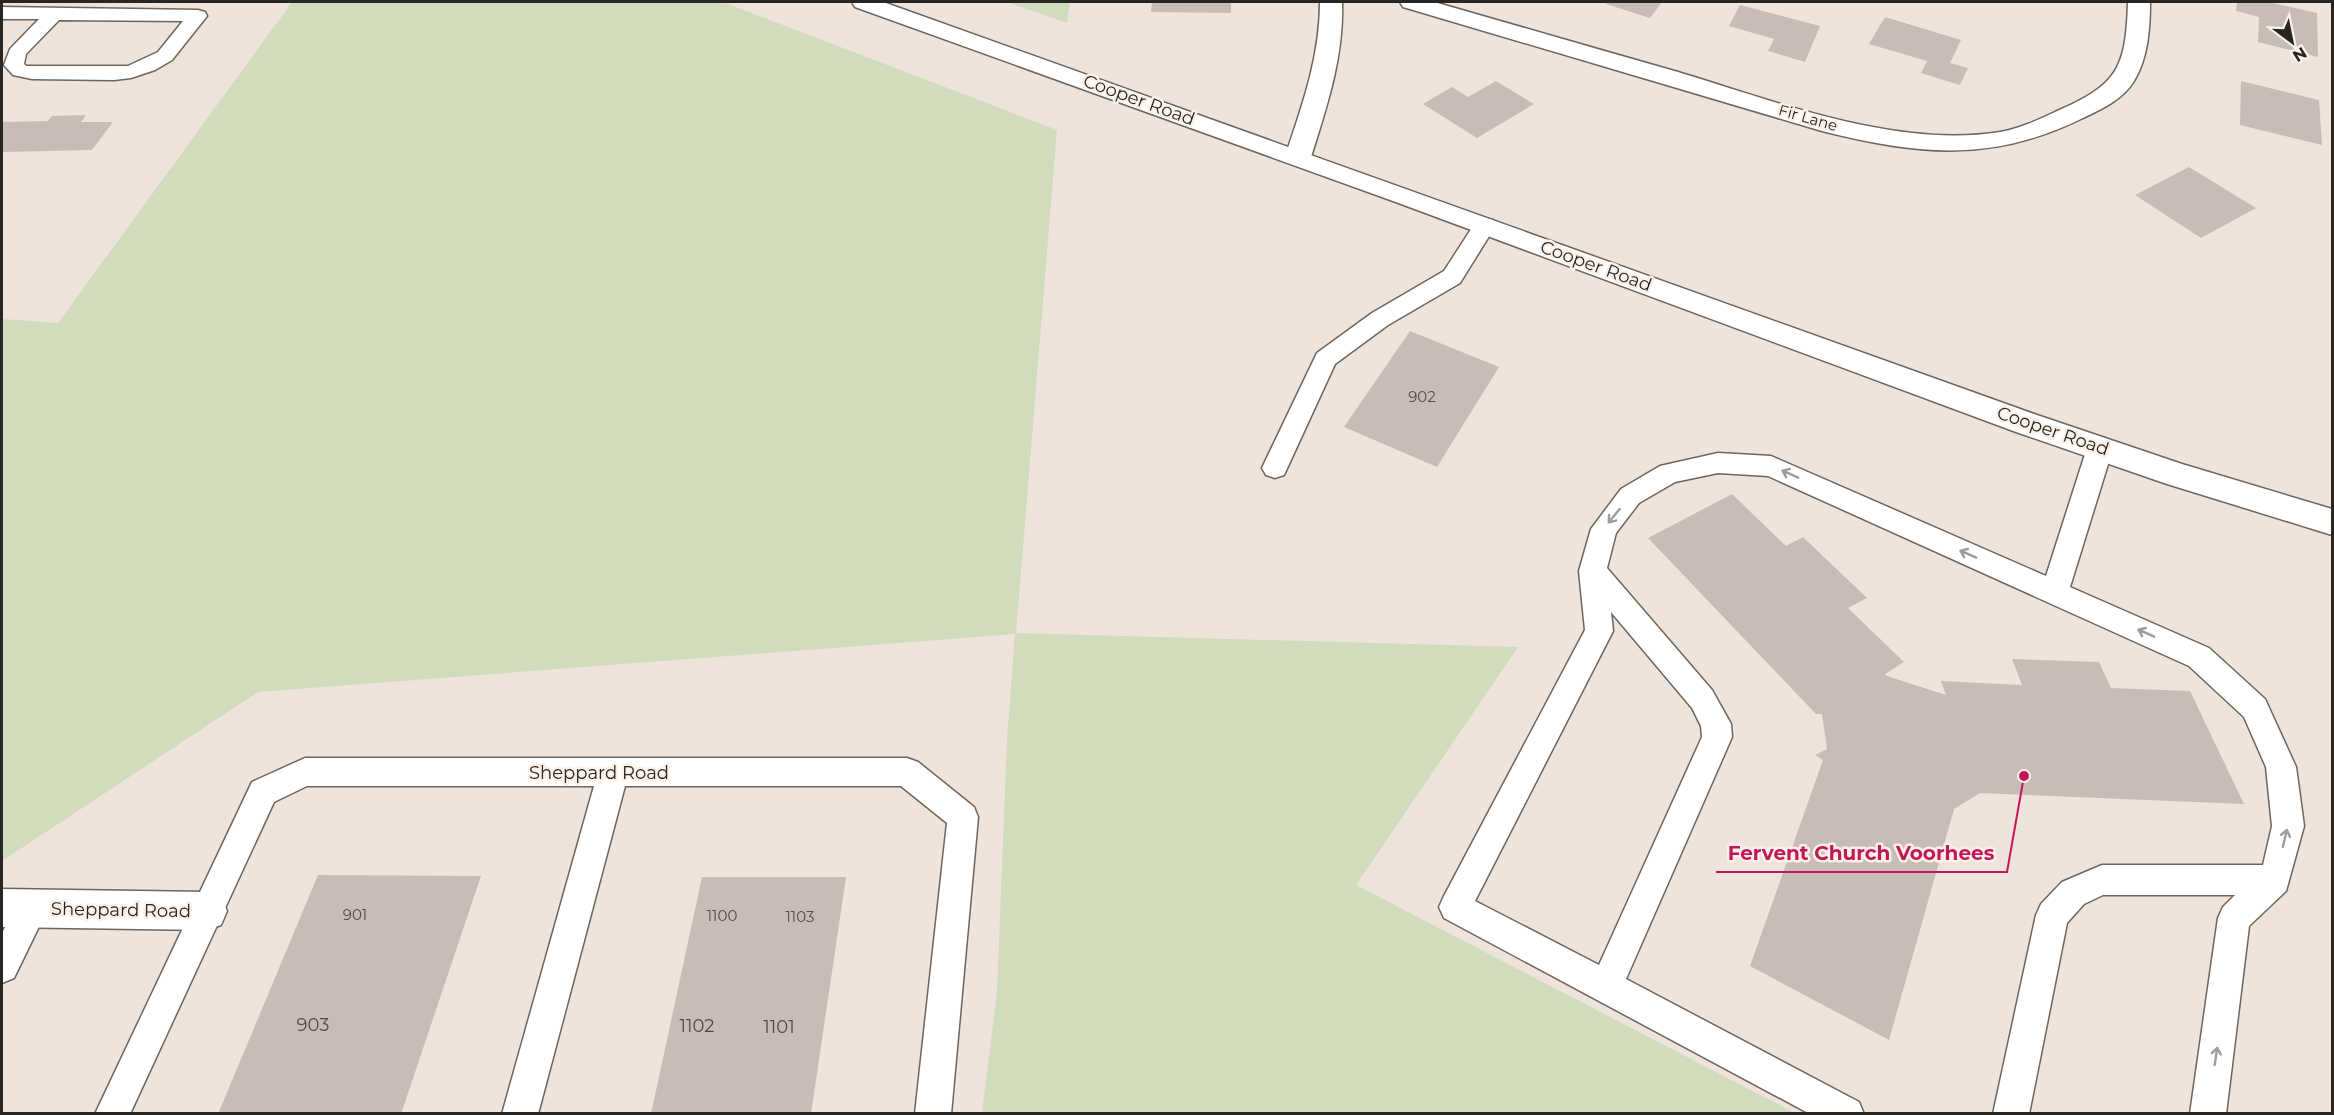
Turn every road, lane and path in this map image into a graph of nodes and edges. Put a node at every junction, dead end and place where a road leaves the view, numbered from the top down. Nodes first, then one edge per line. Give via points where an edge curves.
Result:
1 (863, 2) edge
2 (1331, 2) edge
3 (1411, 2) edge
4 (2139, 2) edge
5 (2, 14) edge
6 (54, 14) junction
7 (1298, 157) junction
8 (1485, 225) junction
9 (2100, 448) junction
10 (1275, 468) dead end
11 (2332, 522) edge
12 (1593, 571) junction
13 (2055, 592) junction
14 (613, 773) junction
15 (2275, 880) junction
16 (17, 908) edge
17 (207, 911) junction
18 (2, 966) edge
19 (1606, 987) junction
20 (112, 1113) edge
21 (520, 1113) edge
22 (933, 1113) edge
23 (1847, 1113) edge
24 (2011, 1113) edge
25 (2208, 1113) edge

1 - 7 street, Cooper Road
2 - 7 street via 1332,23 1323,81
3 - 4 street, Fir Lane via 1831,125 1897,139 1954,143 1999,140 2039,129 2083,109 2117,87 2132,60
5 - 6 lane
6 - 6 lane via 65,14 198,16 165,56 135,70 114,74 20,70 14,65 16,56
7 - 8 street, Cooper Road
8 - 9 street, Cooper Road
8 - 10 lane via 1452,277 1380,319 1326,359
9 - 11 street, Cooper Road via 2233,495
9 - 13 lane
13 -> 12 lane via 1771,466 1718,463 1669,473 1630,496 1604,529
12 - 19 lane via 1702,699 1716,724 1717,737
12 - 19 lane via 1599,631 1455,907
15 -> 13 lane via 2288,826 2281,767 2255,708 2199,657
14 - 17 lane, Sheppard Road via 305,772 263,792
14 - 21 lane
14 - 22 lane, Sheppard Road via 907,772 963,817
15 - 24 lane via 2102,880 2073,893 2052,915
25 -> 15 lane via 2234,918
16 - 17 street, Sheppard Road
16 - 18 lane
17 - 20 lane
19 - 23 lane

